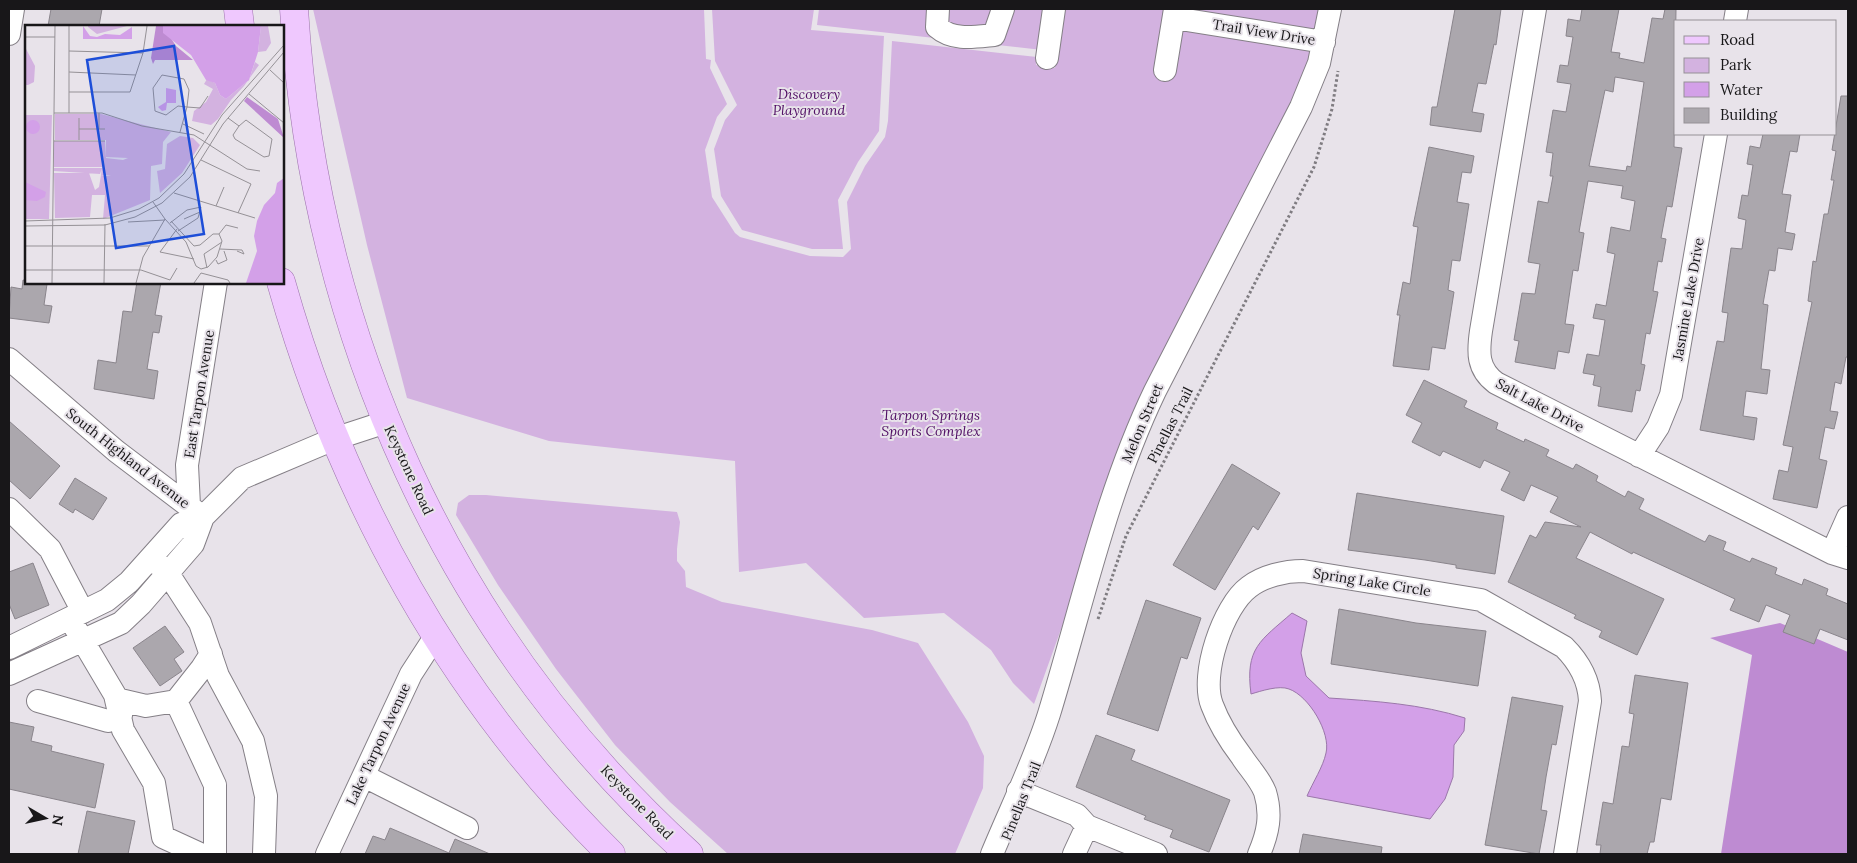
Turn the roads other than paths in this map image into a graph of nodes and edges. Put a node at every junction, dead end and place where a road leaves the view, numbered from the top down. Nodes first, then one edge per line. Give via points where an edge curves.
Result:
1 (13, 9) edge
2 (238, 9) edge
3 (294, 9) edge
4 (938, 9) edge
5 (1003, 9) edge
6 (1054, 9) edge
7 (1330, 9) edge
8 (1535, 9) edge
9 (1175, 13) edge
10 (240, 25) edge
11 (9, 34) edge
12 (1324, 42) junction
13 (1047, 58) dead end
14 (1166, 70) dead end
15 (1716, 135) edge
16 (216, 284) edge
17 (282, 284) edge
18 (9, 359) edge
19 (386, 422) junction
20 (334, 439) junction
21 (1638, 456) junction
22 (9, 509) edge
23 (196, 511) junction
24 (1848, 517) edge
25 (1840, 555) edge
26 (151, 558) junction
27 (168, 572) junction
28 (76, 615) junction
29 (435, 638) junction
30 (82, 640) junction
31 (13, 645) edge
32 (211, 654) junction
33 (29, 663) junction
34 (9, 674) edge
35 (38, 701) dead end
36 (176, 701) junction
37 (119, 707) junction
38 (364, 776) junction
39 (1016, 798) junction
40 (1087, 826) junction
41 (467, 828) dead end
42 (161, 846) edge
43 (200, 854) edge
44 (215, 854) edge
45 (264, 854) edge
46 (327, 854) edge
47 (611, 854) edge
48 (689, 854) edge
49 (992, 854) edge
50 (1074, 854) edge
51 (1156, 854) edge
52 (1260, 854) edge
53 (1565, 854) edge

1 - 11 street
2 - 10 main road
3 - 19 main road, Keystone Road via 305,131 320,209 358,347
4 - 5 street via 937,27 946,34 965,37 994,35
6 - 13 street
7 - 12 street, Melon Street
8 - 21 street, Salt Lake Drive via 1481,331 1480,361 1487,376 1496,383
9 - 12 street, Trail View Drive
9 - 14 street
12 - 39 street, Melon Street via 1301,107 1137,432 1111,504 1048,716
15 - 21 street, Jasmine Lake Drive via 1671,394 1658,427
16 - 23 street, East Tarpon Avenue via 187,465
17 - 20 main road via 302,354
18 - 23 street, South Highland Avenue via 116,451
19 - 20 street, South Highland Avenue
19 - 48 main road, Keystone Road via 416,490 457,566 503,639 552,707 602,767
20 - 23 street, South Highland Avenue via 242,478
20 - 29 main road via 363,506
21 - 25 street, Salt Lake Drive
22 - 28 street via 50,549
23 - 26 street
23 - 27 street via 193,544
24 - 25 street
26 - 27 street
26 - 28 street via 114,594
27 - 30 street via 121,622
27 - 32 street via 200,623
28 - 30 street
28 - 31 street
29 - 38 street, Lake Tarpon Avenue via 411,674
29 - 47 main road via 506,738 572,815
30 - 33 street
30 - 37 street
31 - 33 street
32 - 36 street
32 - 45 street via 218,676 253,741 266,796
33 - 34 street
35 - 37 street via 108,721
36 - 37 street
36 - 44 street via 215,785
37 - 42 street via 123,730 154,783
38 - 41 street
38 - 46 street, Lake Tarpon Avenue
39 - 40 street via 1077,815
39 - 49 street, Melon Street
40 - 50 street
40 - 51 street
42 - 43 street
52 - 53 street, Spring Lake Circle via 1269,824 1265,793 1216,716 1208,691 1209,670 1224,624 1248,588 1275,576 1303,571 1481,600 1570,652 1584,674 1590,701

